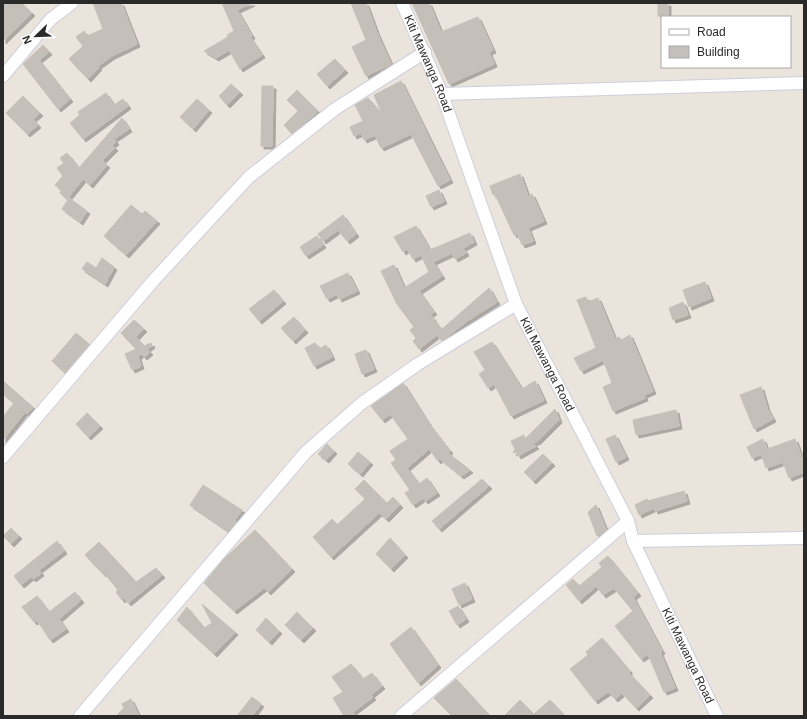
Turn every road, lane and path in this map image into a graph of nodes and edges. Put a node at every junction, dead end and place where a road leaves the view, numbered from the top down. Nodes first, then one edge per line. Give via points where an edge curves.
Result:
1 (72, 3) edge
2 (402, 3) edge
3 (424, 52) junction
4 (3, 76) edge
5 (804, 83) edge
6 (442, 94) junction
7 (516, 304) junction
8 (3, 457) edge
9 (628, 521) junction
10 (804, 538) edge
11 (633, 541) junction
12 (80, 716) edge
13 (401, 716) edge
14 (717, 716) edge

1 - 4 street via 51,19
2 - 3 street, Kiti Mawanga Road
3 - 6 street, Kiti Mawanga Road
3 - 8 street via 335,109 248,177 153,281
5 - 6 street
6 - 7 street, Kiti Mawanga Road
7 - 9 street, Kiti Mawanga Road
7 - 12 street via 418,364 362,403 306,452
9 - 11 street, Kiti Mawanga Road
9 - 13 street
10 - 11 street
11 - 14 street, Kiti Mawanga Road

